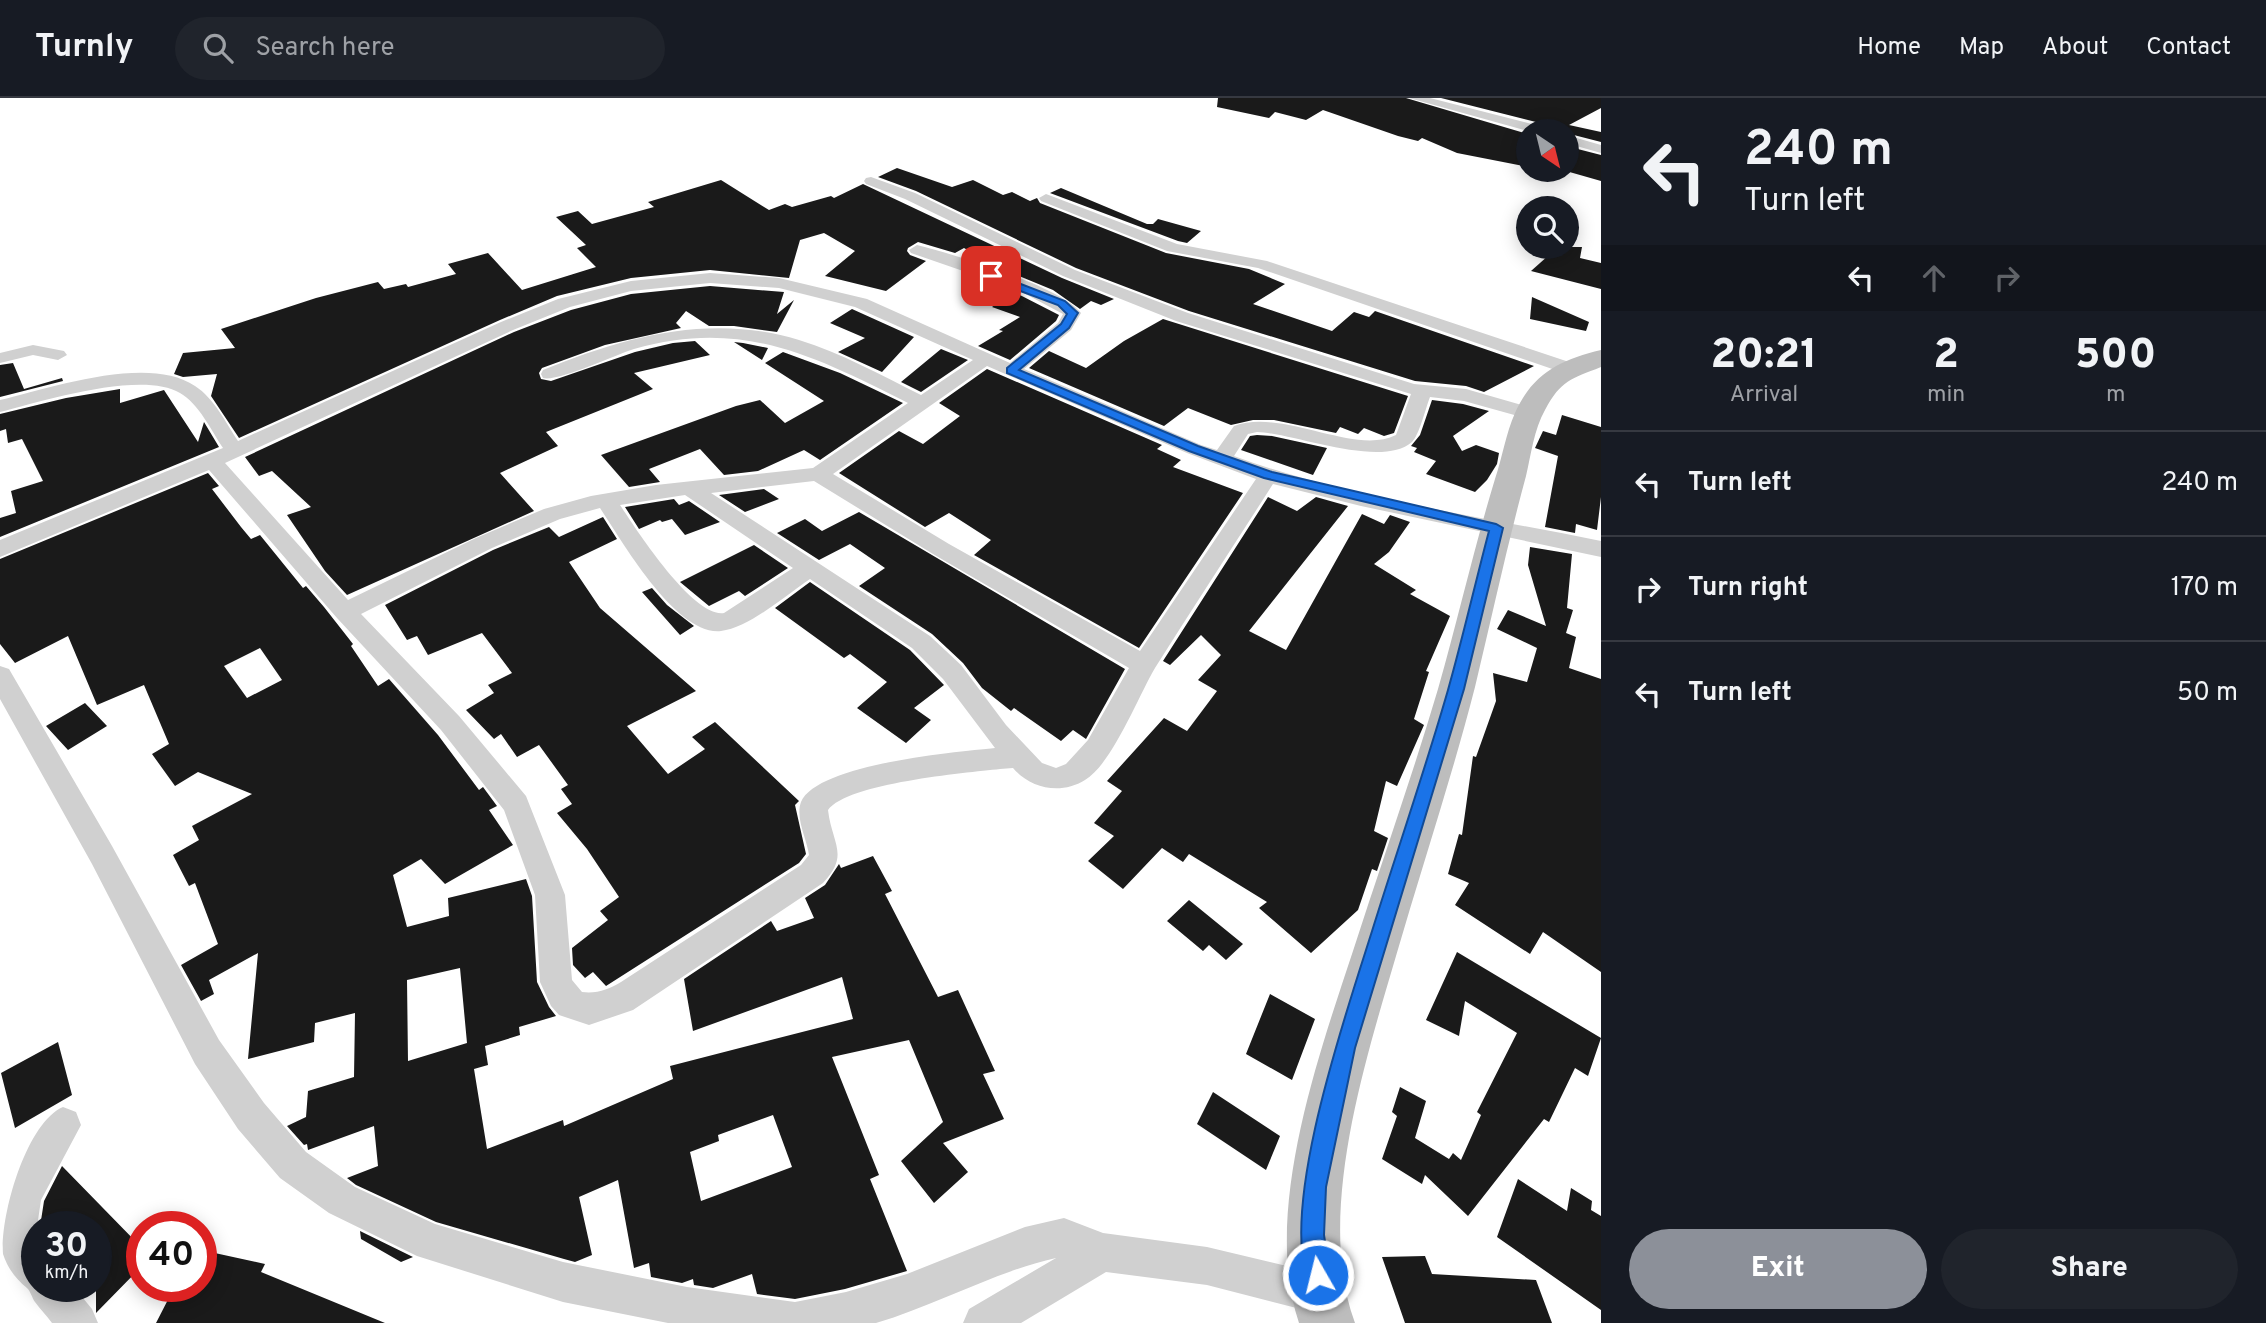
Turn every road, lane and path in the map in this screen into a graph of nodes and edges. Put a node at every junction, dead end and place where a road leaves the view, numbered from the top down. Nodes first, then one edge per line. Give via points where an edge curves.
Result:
1 (1415, 98) edge
2 (1516, 124) edge
3 (1579, 143) edge
4 (1601, 149) edge
5 (871, 181) dead end
6 (1046, 198) dead end
7 (917, 250) dead end
8 (58, 355) dead end
9 (0, 358) edge
10 (986, 359) junction
11 (1586, 363) edge
12 (1011, 370) junction
13 (550, 374) dead end
14 (1422, 391) junction
15 (923, 403) junction
16 (0, 406) edge
17 (1529, 413) junction
18 (223, 456) junction
19 (1222, 459) junction
20 (818, 474) junction
21 (1268, 476) junction
22 (689, 488) junction
23 (606, 501) junction
24 (1496, 528) junction
25 (0, 548) edge
26 (1601, 549) edge
27 (810, 568) junction
28 (345, 612) junction
29 (1144, 665) junction
30 (0, 676) edge
31 (1018, 757) junction
32 (63, 1125) dead end
33 (21, 1211) edge
34 (21, 1211) edge
35 (21, 1248) edge
36 (1103, 1252) junction
37 (60, 1302) edge
38 (1324, 1309) edge
39 (78, 1323) edge
40 (983, 1323) edge

1 - 2 street
3 - 4 street
5 - 14 street via 1069,273 1152,306
6 - 11 street via 1173,248 1261,264
7 - 12 street via 1041,294 1072,313 1065,326
8 - 9 street via 33,350
10 - 12 street
10 - 15 street
10 - 18 street via 871,307 802,288 710,278 631,286 564,303 507,326
11 - 17 street via 1548,382
12 - 19 street
13 - 15 street via 647,339 696,332 738,333 775,339 814,353
14 - 17 street via 1465,395
14 - 19 street via 1405,438 1398,443 1306,436 1257,425 1241,430
15 - 20 street
16 - 18 street via 125,379 163,381 189,390
17 - 24 street
18 - 25 street
18 - 28 street
19 - 21 street
20 - 22 street
20 - 29 street
21 - 24 street
21 - 29 street
22 - 23 street
22 - 27 street
23 - 27 street via 659,580 711,622 731,620
23 - 28 street via 552,514 484,542
24 - 26 street
24 - 38 street via 1456,689 1345,1048 1315,1187 1312,1235
27 - 31 street via 939,657
28 - 31 street via 450,723 516,804 550,895 556,982 570,1005 589,1010 609,1007 634,993 813,874 824,862 813,809 814,801 823,794 911,769
29 - 31 street via 1098,748 1076,772 1056,779 1044,777
30 - 36 street via 207,1052 251,1116 293,1165 342,1200 432,1242 563,1282 687,1307 795,1322 907,1294 1025,1246 1064,1237
32 - 34 street via 28,1182
33 - 35 street
36 - 38 street via 1208,1266
36 - 40 street
37 - 39 street

